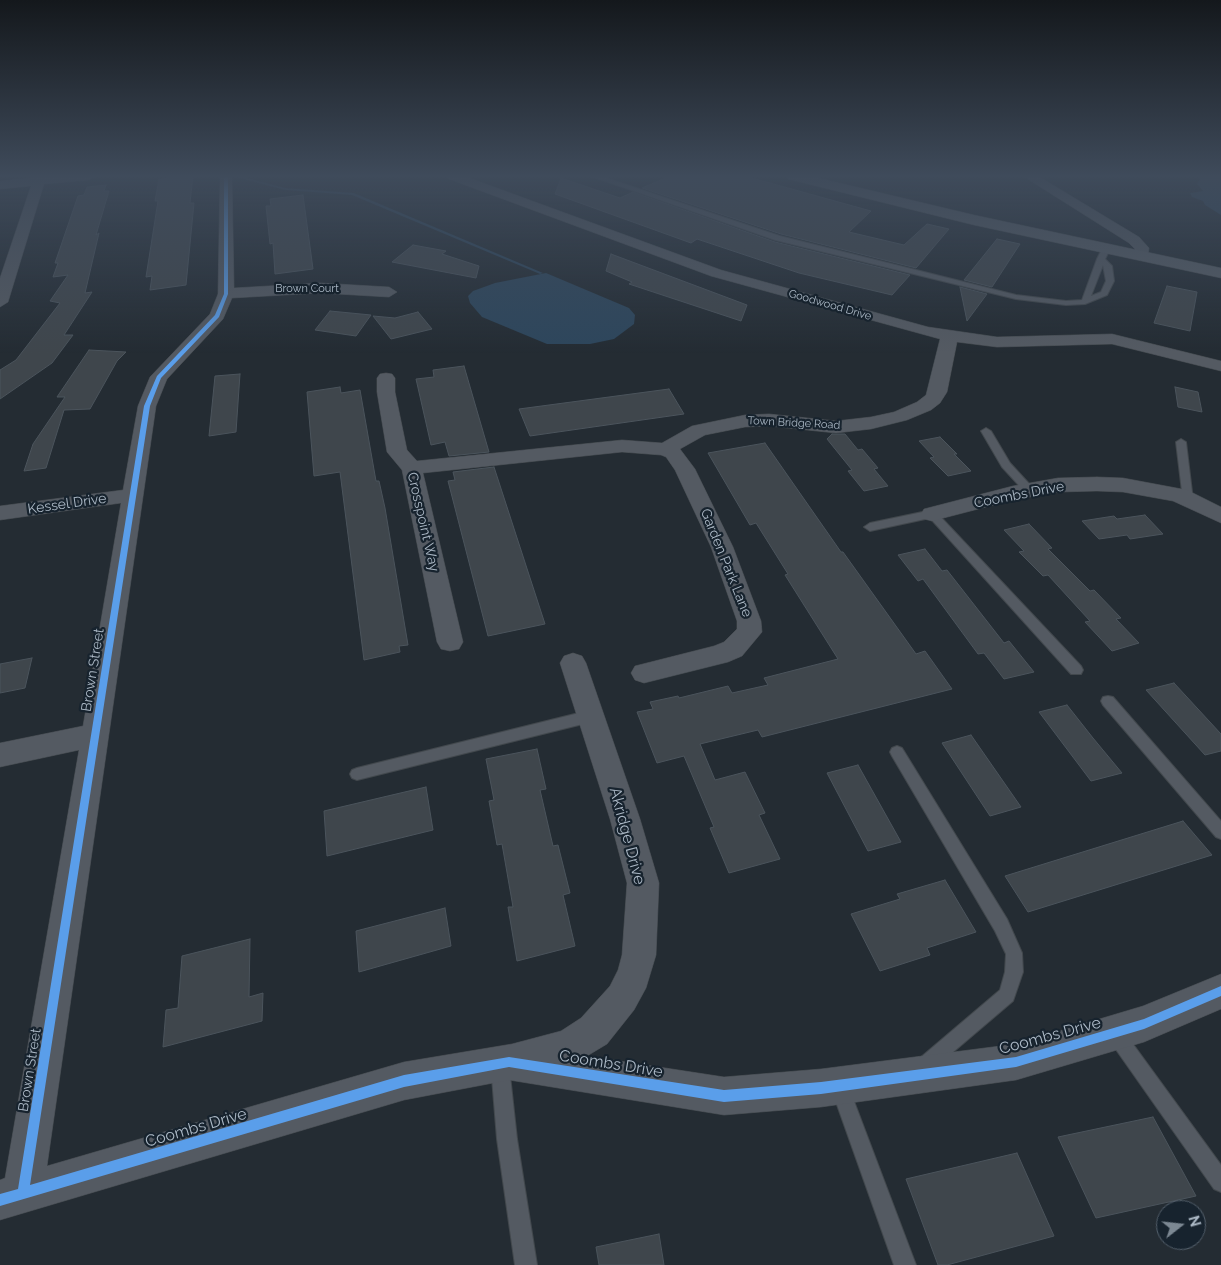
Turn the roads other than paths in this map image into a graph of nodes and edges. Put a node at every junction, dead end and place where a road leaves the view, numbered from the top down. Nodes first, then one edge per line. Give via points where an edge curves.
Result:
1 (22, 235) edge
2 (226, 235) edge
3 (613, 235) edge
4 (769, 235) edge
5 (1032, 235) edge
6 (1126, 235) edge
7 (1104, 253) junction
8 (1141, 256) junction
9 (1221, 273) edge
10 (389, 292) dead end
11 (226, 294) junction
12 (0, 302) edge
13 (1085, 302) junction
14 (949, 336) junction
15 (1221, 366) edge
16 (386, 378) dead end
17 (986, 431) dead end
18 (1182, 442) dead end
19 (666, 449) junction
20 (412, 468) junction
21 (1029, 490) junction
22 (133, 495) junction
23 (1188, 500) junction
24 (0, 513) edge
25 (932, 514) junction
26 (1221, 516) edge
27 (870, 527) dead end
28 (450, 642) dead end
29 (573, 663) dead end
30 (1076, 670) dead end
31 (644, 673) dead end
32 (1108, 701) dead end
33 (591, 716) junction
34 (95, 735) junction
35 (897, 752) dead end
36 (0, 755) edge
37 (357, 774) dead end
38 (1221, 832) edge
39 (1221, 991) edge
40 (1114, 1033) junction
41 (505, 1063) junction
42 (911, 1077) junction
43 (840, 1085) junction
44 (1221, 1182) edge
45 (12, 1196) edge
46 (526, 1265) edge
47 (904, 1265) edge

1 - 12 street
2 - 11 street, Brown Street
3 - 14 street, Goodwood Drive via 716,273
4 - 13 lane via 1016,297
5 - 7 main road
6 - 8 street via 1142,248
7 - 8 main road
7 - 13 lane
7 - 13 lane via 1110,281 1104,293
8 - 9 main road
10 - 11 street, Brown Court via 320,288
11 - 22 street, Brown Street via 211,323 159,377 147,406
14 - 15 street, Goodwood Drive via 997,342 1112,339
14 - 19 street, Town Bridge Road via 938,392 924,406 900,416 836,427 745,420 699,430
16 - 20 street, Crosspoint Way via 397,452
17 - 21 lane via 1006,466
18 - 23 lane
19 - 20 street via 622,446
19 - 31 street, Garden Park Lane via 685,469 703,504 749,621 750,632 733,649 719,655
20 - 28 street, Crosspoint Way
21 - 23 street, Coombs Drive via 1123,485 1179,495
21 - 25 street, Coombs Drive
22 - 24 street, Kessel Drive
22 - 34 street, Brown Street
23 - 26 street, Coombs Drive
25 - 27 lane
25 - 30 lane
29 - 33 street, Akridge Drive
32 - 38 lane
33 - 37 lane
33 - 41 street, Akridge Drive via 643,883 640,955 634,976 622,998 594,1031 568,1047
34 - 36 street
34 - 45 street, Brown Street
35 - 42 lane via 1001,925 1014,953 1014,972 1007,995
39 - 40 street, Coombs Drive via 1144,1024
40 - 42 street, Coombs Drive via 1016,1062
40 - 44 lane
41 - 43 street, Coombs Drive via 724,1096
41 - 45 street, Coombs Drive via 404,1081
41 - 46 lane via 507,1139
42 - 43 street, Coombs Drive
43 - 47 lane

